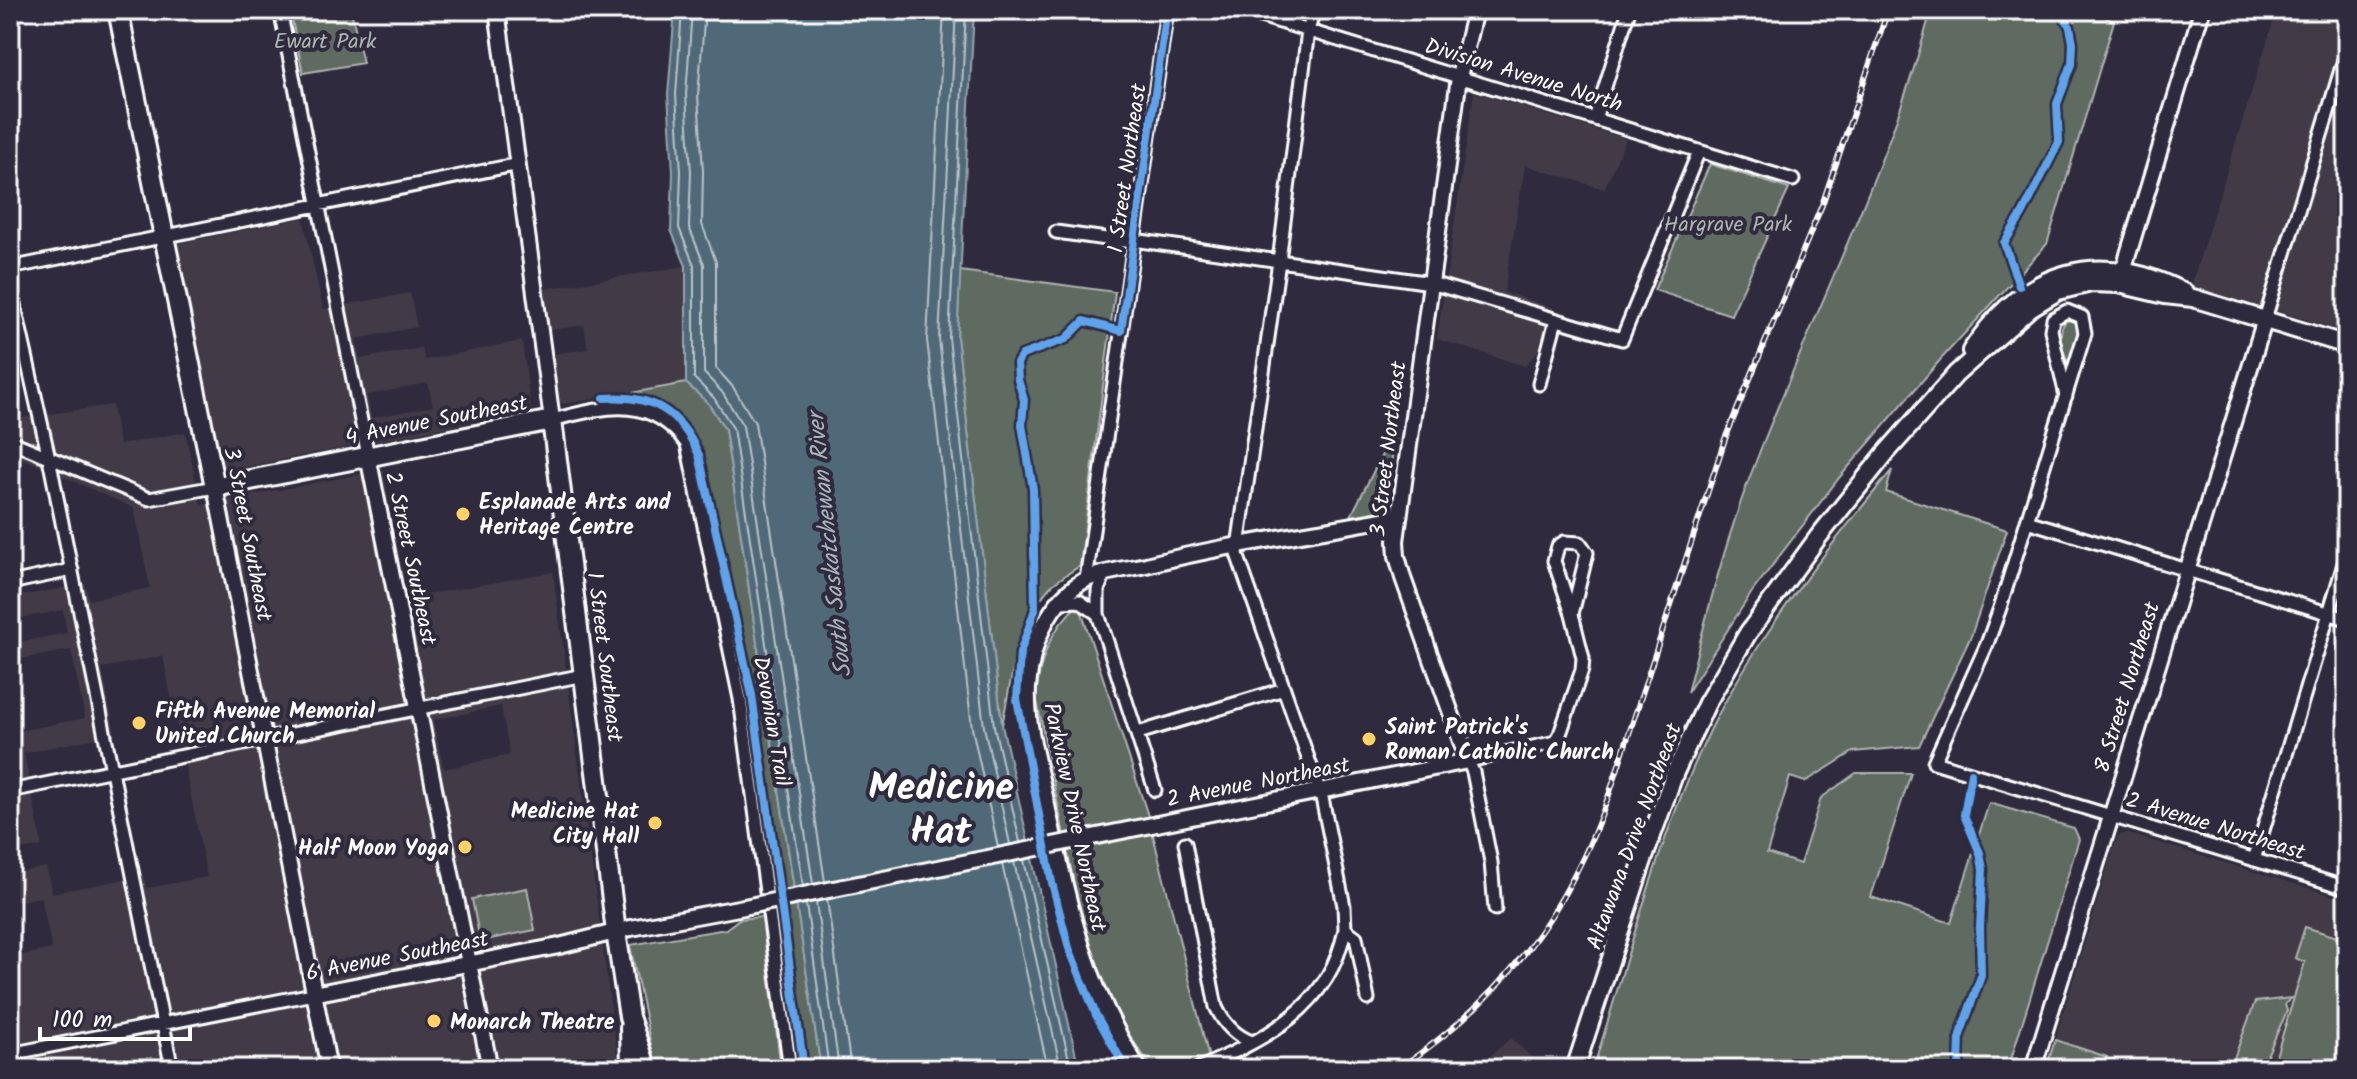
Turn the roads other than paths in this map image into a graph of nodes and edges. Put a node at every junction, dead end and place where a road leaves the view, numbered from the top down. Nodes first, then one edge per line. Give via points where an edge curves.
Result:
1 (118, 10) edge
2 (280, 10) edge
3 (497, 10) edge
4 (1167, 10) edge
5 (1241, 10) edge
6 (1314, 10) edge
7 (1475, 10) edge
8 (1629, 10) edge
9 (2202, 10) edge
10 (1308, 31) junction
11 (2347, 50) edge
12 (1459, 77) junction
13 (1595, 119) junction
14 (1699, 151) junction
15 (519, 164) junction
16 (1793, 180) dead end
17 (318, 204) junction
18 (1056, 232) dead end
19 (164, 235) junction
20 (1134, 240) junction
21 (1279, 261) junction
22 (10, 268) edge
23 (2121, 278) junction
24 (1431, 283) junction
25 (10, 284) edge
26 (2265, 319) junction
27 (1556, 320) junction
28 (2347, 345) edge
29 (1539, 384) dead end
30 (2066, 396) junction
31 (552, 420) junction
32 (10, 441) edge
33 (368, 456) junction
34 (49, 458) junction
35 (215, 487) junction
36 (1397, 517) junction
37 (2027, 521) junction
38 (1237, 546) junction
39 (2347, 554) edge
40 (2186, 569) junction
41 (72, 570) junction
42 (1104, 575) junction
43 (1086, 580) junction
44 (10, 583) edge
45 (1061, 602) junction
46 (2329, 613) junction
47 (1098, 614) junction
48 (1572, 614) junction
49 (2347, 619) edge
50 (584, 675) junction
51 (1284, 689) junction
52 (420, 708) junction
53 (1138, 733) junction
54 (266, 740) junction
55 (1468, 761) junction
56 (112, 771) junction
57 (1155, 790) dead end
58 (1319, 790) junction
59 (10, 791) edge
60 (2110, 816) junction
61 (1185, 843) dead end
62 (2254, 860) junction
63 (2347, 888) edge
64 (744, 907) joint
65 (1495, 909) dead end
66 (1345, 929) junction
67 (616, 932) junction
68 (468, 964) junction
69 (313, 994) junction
70 (1368, 999) dead end
71 (629, 1017) junction
72 (163, 1024) junction
73 (1252, 1042) junction
74 (10, 1054) edge
75 (10, 1062) edge
76 (1576, 1065) edge
77 (11, 1069) edge
78 (172, 1069) edge
79 (329, 1069) edge
80 (490, 1069) edge
81 (630, 1069) edge
82 (647, 1069) edge
83 (790, 1069) edge
84 (1139, 1069) edge
85 (1198, 1069) edge
86 (2033, 1069) edge

1 - 19 main road, 3 Street Southeast
2 - 17 street, 2 Street Southeast
3 - 15 street, 1 Street Southeast
4 - 20 street, 1 Street Northeast
5 - 10 street, Division Avenue North
6 - 10 street
7 - 12 street, 3 Street Northeast
8 - 13 street
9 - 23 street
10 - 12 street, Division Avenue North
10 - 21 street
11 - 26 street
12 - 13 street, Division Avenue North
12 - 24 street, 3 Street Northeast
13 - 14 street, Division Avenue North
14 - 16 street, Division Avenue North
14 - 27 street via 1622,339
15 - 17 street
15 - 31 street, 1 Street Southeast
17 - 19 street
17 - 33 street, 2 Street Southeast
18 - 20 street
19 - 22 street
19 - 35 main road, 3 Street Southeast
20 - 21 street
20 - 43 street, 1 Street Northeast
21 - 24 street
21 - 38 street
23 - 26 main road via 2166,283 2193,298
23 - 76 main road, Altawana Drive Northeast via 2057,275 2018,298 1993,321 1956,374 1809,548 1748,633 1675,772
24 - 27 street
24 - 36 street, 3 Street Northeast
25 - 34 street
26 - 28 main road
26 - 40 street, 8 Street Northeast
27 - 29 street
30 - 30 street via 2086,328 2082,317 2067,311 2057,315 2051,330
30 - 37 street
31 - 33 main road, 4 Avenue Southeast
31 - 50 main road, 1 Street Southeast
31 - 83 street, 4 Avenue Southeast via 615,407 641,409 666,420 687,444 740,699
32 - 34 street
33 - 35 main road, 4 Avenue Southeast
33 - 52 street, 2 Street Southeast
34 - 35 street via 149,499
34 - 41 street
35 - 54 street, 3 Street Southeast
36 - 38 street
36 - 55 street, 3 Street Northeast via 1400,567
37 - 40 street
37 - 60 street, 2 Avenue Northeast via 1987,644 1934,762
38 - 42 street
38 - 51 street
39 - 46 street
40 - 46 street
40 - 60 street, 8 Street Northeast
41 - 44 street
41 - 56 street
42 - 43 street
42 - 47 street
43 - 45 street, Parkview Drive Northeast
45 - 47 street via 1079,601
45 - 84 street, Parkview Drive Northeast via 1034,649 1028,690 1031,729 1081,947 1104,1008
46 - 49 street
46 - 62 street
47 - 53 street
48 - 48 street via 1587,553 1572,542 1558,546 1554,561
48 - 55 street, 2 Avenue Northeast via 1582,670 1556,742
50 - 52 street
50 - 67 main road, 1 Street Southeast
51 - 53 street
51 - 58 street
52 - 54 street
52 - 68 street, 2 Street Southeast
53 - 57 street
54 - 56 street
54 - 69 street, 3 Street Southeast
55 - 58 street, 2 Avenue Northeast
55 - 65 street, 3 Street Northeast via 1491,862
56 - 59 street
56 - 72 street
58 - 64 street, 2 Avenue Northeast, bridge
58 - 66 street
60 - 62 street, 2 Avenue Northeast
60 - 86 street, 8 Street Northeast
61 - 73 street via 1216,1007 1227,1025
62 - 63 street, 2 Avenue Northeast
64 - 67 street, 6 Avenue Southeast
66 - 70 street via 1356,937
66 - 73 street via 1334,967 1318,991 1270,1034
67 - 68 street, 6 Avenue Southeast
67 - 71 main road, 1 Street Southeast
68 - 69 street, 6 Avenue Southeast
68 - 80 street, 2 Street Southeast
69 - 72 street, 6 Avenue Southeast
69 - 79 street, 3 Street Southeast
71 - 81 main road
71 - 82 main road, 1 Street Southeast
72 - 74 street, 6 Avenue Southeast
72 - 78 street
73 - 85 street
75 - 77 street

